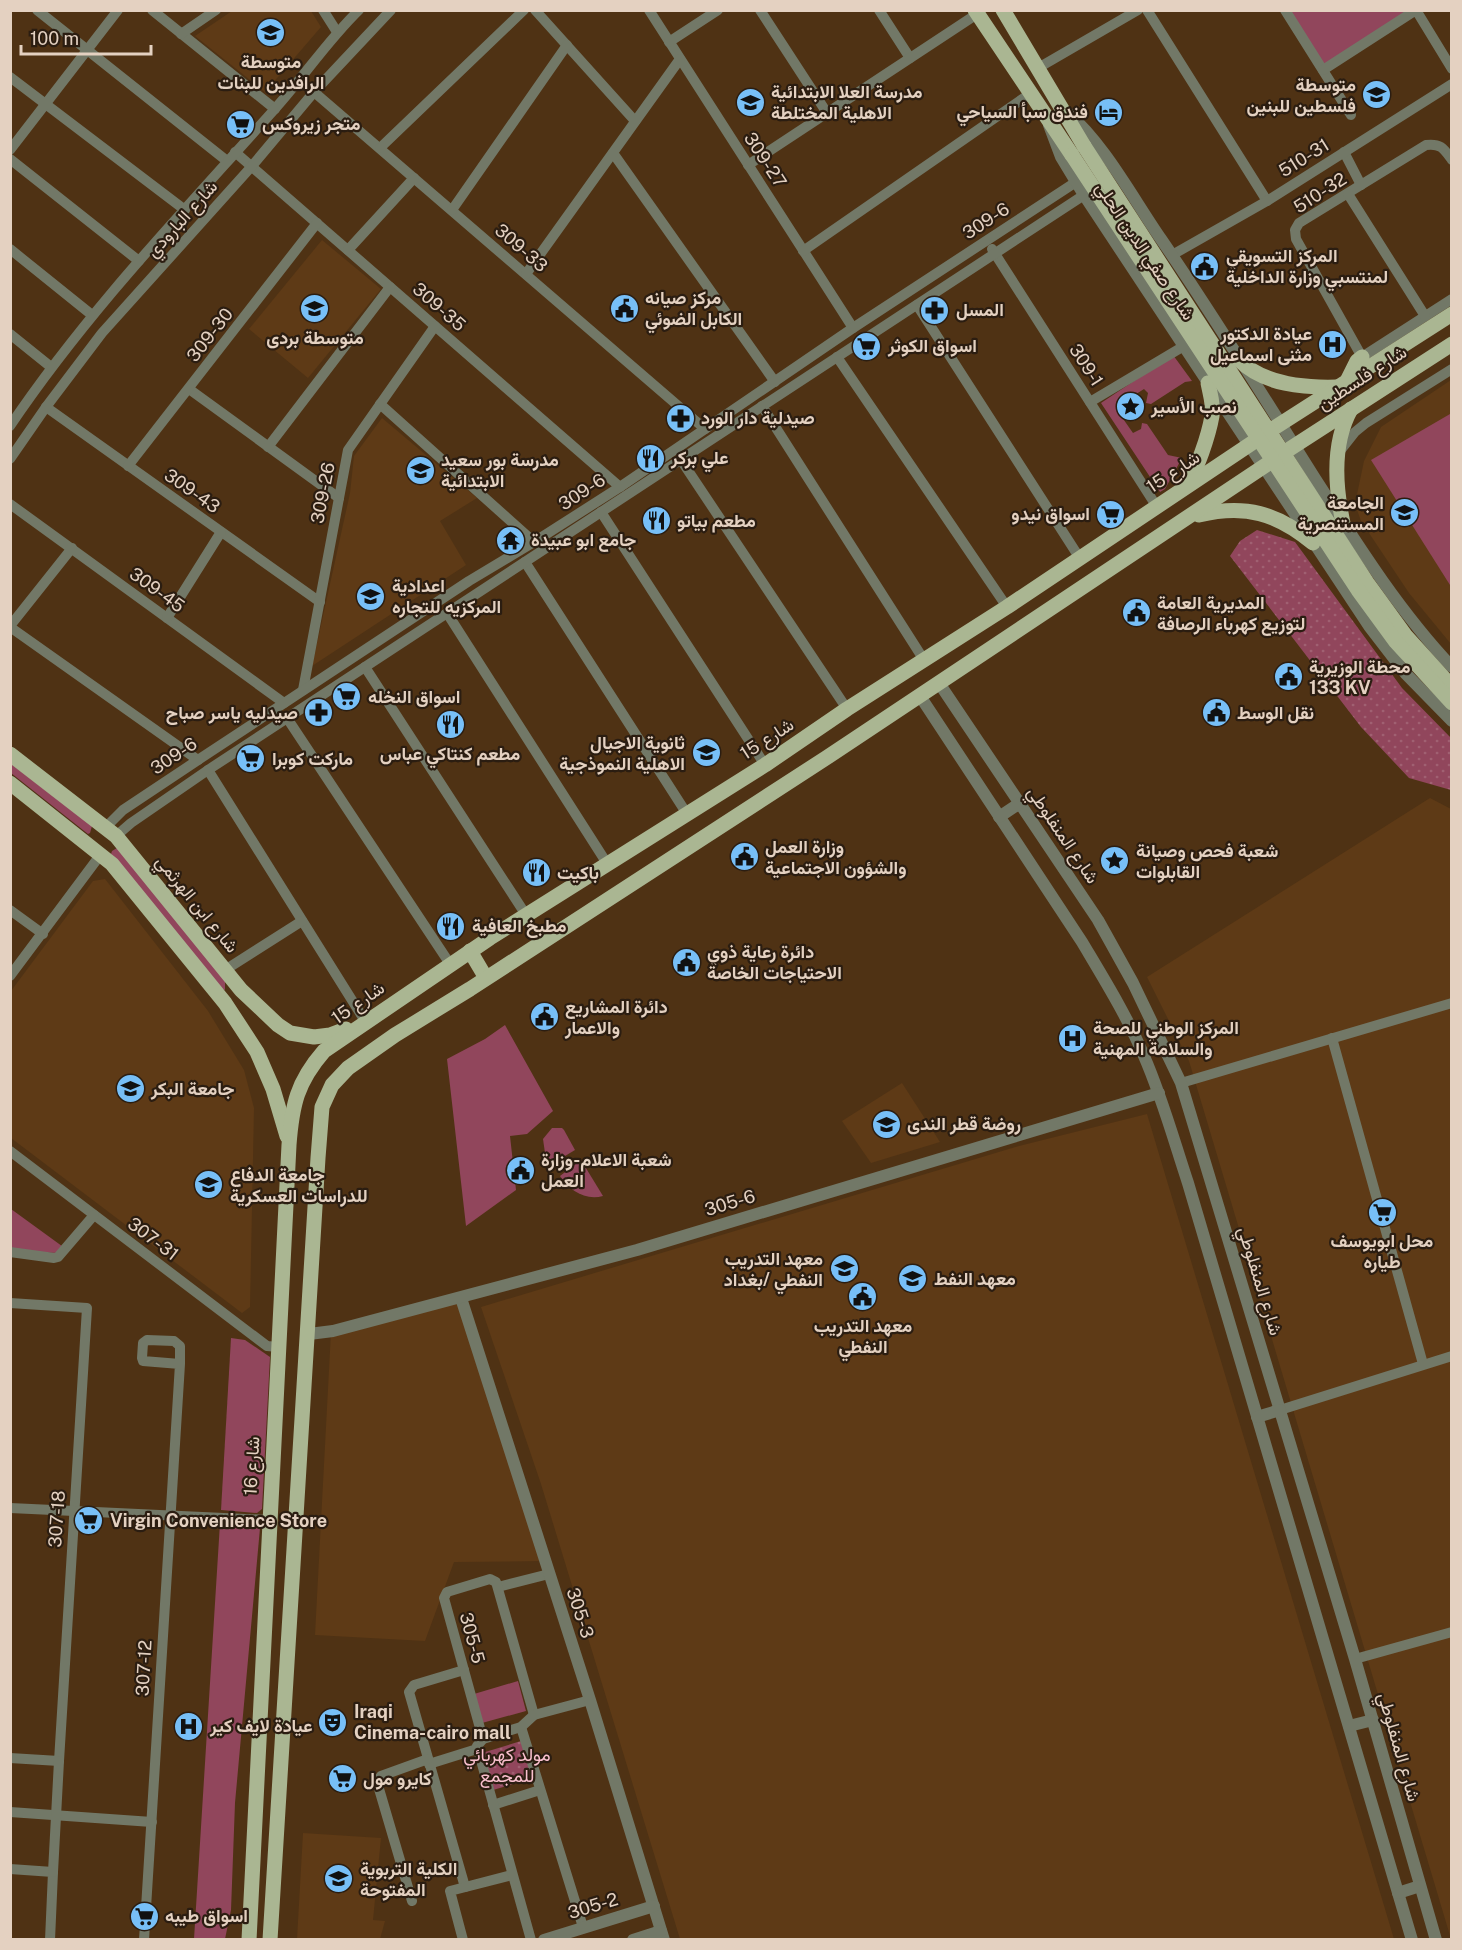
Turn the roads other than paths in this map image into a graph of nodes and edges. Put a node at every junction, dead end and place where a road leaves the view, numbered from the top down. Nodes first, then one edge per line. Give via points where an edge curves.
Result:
1 (37, 10) edge
2 (118, 10) edge
3 (152, 10) edge
4 (216, 10) edge
5 (323, 10) edge
6 (359, 10) edge
7 (391, 10) edge
8 (524, 10) edge
9 (536, 10) edge
10 (649, 10) edge
11 (718, 10) edge
12 (760, 10) edge
13 (879, 10) edge
14 (1003, 10) edge
15 (1138, 10) edge
16 (1147, 10) edge
17 (1285, 10) edge
18 (1416, 10) edge
19 (976, 12) edge
20 (337, 32) junction
21 (181, 34) junction
22 (669, 42) junction
23 (567, 45) junction
24 (87, 50) junction
25 (910, 58) junction
26 (680, 59) junction
27 (1038, 68) junction
28 (1452, 69) edge
29 (1323, 70) junction
30 (10, 77) edge
31 (1452, 84) edge
32 (314, 92) junction
33 (1031, 93) junction
34 (46, 104) junction
35 (275, 109) junction
36 (1063, 109) junction
37 (827, 112) junction
38 (1351, 115) dead end
39 (1047, 118) junction
40 (635, 121) junction
41 (380, 148) junction
42 (10, 150) edge
43 (1078, 150) junction
44 (235, 152) junction
45 (1344, 152) junction
46 (613, 153) junction
47 (10, 159) edge
48 (1452, 160) edge
49 (227, 161) junction
50 (748, 165) junction
51 (252, 166) junction
52 (414, 178) junction
53 (1076, 182) junction
54 (1361, 185) junction
55 (1348, 194) junction
56 (1084, 195) junction
57 (1267, 201) junction
58 (184, 210) junction
59 (452, 210) junction
60 (317, 223) junction
61 (987, 240) junction
62 (10, 249) edge
63 (348, 250) junction
64 (803, 251) junction
65 (995, 254) junction
66 (1172, 255) junction
67 (139, 261) junction
68 (526, 274) junction
69 (390, 286) junction
70 (897, 299) junction
71 (1452, 299) edge
72 (916, 305) junction
73 (905, 312) junction
74 (1452, 314) edge
75 (92, 315) junction
76 (1425, 316) junction
77 (435, 326) junction
78 (853, 328) junction
79 (10, 334) edge
80 (1452, 344) edge
81 (1184, 346) junction
82 (837, 357) junction
83 (1362, 357) junction
84 (1239, 360) junction
85 (51, 367) junction
86 (1452, 369) edge
87 (1208, 383) junction
88 (1343, 383) junction
89 (771, 385) junction
90 (189, 389) junction
91 (775, 398) junction
92 (1090, 402) junction
93 (380, 404) junction
94 (762, 406) junction
95 (46, 407) junction
96 (1352, 407) junction
97 (11, 422) edge
98 (1277, 426) junction
99 (705, 429) junction
100 (1251, 443) junction
101 (268, 447) junction
102 (1291, 448) junction
103 (1338, 453) junction
104 (10, 459) edge
105 (681, 460) junction
106 (128, 466) junction
107 (1266, 466) junction
108 (620, 487) junction
109 (1175, 494) junction
110 (339, 498) junction
111 (10, 504) edge
112 (1157, 507) junction
113 (602, 512) junction
114 (1190, 517) junction
115 (1343, 523) junction
116 (221, 532) junction
117 (534, 542) junction
118 (1313, 543) junction
119 (72, 548) junction
120 (1079, 557) junction
121 (525, 562) junction
122 (469, 581) junction
123 (477, 594) junction
124 (320, 602) junction
125 (1006, 607) junction
126 (447, 613) junction
127 (167, 618) junction
128 (10, 627) edge
129 (924, 660) junction
130 (365, 667) junction
131 (1452, 667) edge
132 (939, 683) junction
133 (1452, 687) edge
134 (303, 690) junction
135 (920, 696) junction
136 (284, 703) junction
137 (1452, 703) edge
138 (847, 709) junction
139 (287, 718) junction
140 (1452, 721) edge
141 (249, 726) junction
142 (258, 737) junction
143 (10, 754) edge
144 (198, 760) junction
145 (765, 765) junction
146 (208, 770) junction
147 (10, 783) edge
148 (1020, 803) junction
149 (687, 814) junction
150 (999, 817) junction
151 (111, 831) junction
152 (96, 850) junction
153 (608, 865) junction
154 (10, 910) edge
155 (526, 915) junction
156 (184, 918) junction
157 (302, 921) junction
158 (166, 931) junction
159 (43, 934) junction
160 (470, 951) junction
161 (450, 964) junction
162 (225, 970) junction
163 (1127, 971) junction
164 (10, 976) edge
165 (486, 978) junction
166 (1107, 983) junction
167 (241, 990) junction
168 (1138, 993) junction
169 (1117, 1002) junction
170 (225, 1003) junction
171 (1452, 1003) edge
172 (365, 1021) junction
173 (1332, 1038) junction
174 (309, 1068) joint
175 (1181, 1083) junction
176 (1159, 1093) junction
177 (289, 1145) junction
178 (10, 1151) edge
179 (1209, 1177) junction
180 (1188, 1183) junction
181 (94, 1215) junction
182 (10, 1252) edge
183 (461, 1298) junction
184 (10, 1303) edge
185 (309, 1334) junction
186 (278, 1347) junction
187 (1452, 1356) edge
188 (180, 1364) dead end
189 (1423, 1364) junction
190 (275, 1409) junction
191 (303, 1410) junction
192 (1280, 1410) junction
193 (1257, 1417) junction
194 (10, 1508) edge
195 (75, 1511) junction
196 (170, 1515) junction
197 (269, 1520) junction
198 (549, 1574) junction
199 (498, 1587) junction
200 (1452, 1632) edge
201 (1355, 1659) junction
202 (464, 1670) junction
203 (590, 1700) junction
204 (534, 1715) junction
205 (1373, 1720) junction
206 (1348, 1726) junction
207 (520, 1727) junction
208 (479, 1744) junction
209 (10, 1758) edge
210 (59, 1761) junction
211 (428, 1761) junction
212 (540, 1790) junction
213 (493, 1805) junction
214 (10, 1812) edge
215 (56, 1815) junction
216 (152, 1822) junction
217 (10, 1869) edge
218 (252, 1870) junction
219 (53, 1872) junction
220 (275, 1872) junction
221 (512, 1875) junction
222 (465, 1887) junction
223 (1420, 1887) junction
224 (1398, 1893) junction
225 (412, 1900) dead end
226 (654, 1906) junction
227 (583, 1928) junction
228 (663, 1935) edge
229 (50, 1940) edge
230 (144, 1940) edge
231 (240, 1940) edge
232 (249, 1940) edge
233 (270, 1940) edge
234 (278, 1940) edge
235 (464, 1940) edge
236 (531, 1940) edge
237 (543, 1940) edge
238 (633, 1940) edge
239 (1412, 1940) edge
240 (1436, 1940) edge

1 - 24 street
2 - 24 street
3 - 21 street
4 - 21 street
5 - 20 street
6 - 20 street, شارع البارودي
7 - 32 street, شارع البارودي
8 - 41 street
9 - 23 street
10 - 22 street, 309-27
11 - 22 street
12 - 37 street
13 - 25 street
14 - 27 main road, شارع صفي الدين الحلي
15 - 27 street
16 - 57 street
17 - 29 street
18 - 28 street
18 - 29 street
19 - 25 street
19 - 33 main road, شارع صفي الدين الحلي
20 - 35 street, شارع البارودي
21 - 35 street
22 - 26 street, 309-27
23 - 40 street
23 - 59 street
24 - 34 street
24 - 49 street
25 - 37 street
26 - 40 street
26 - 50 street, 309-27
27 - 36 main road, شارع صفي الدين الحلي
29 - 38 street
30 - 34 street
31 - 45 street, 510-31
32 - 41 street, 309-33
32 - 51 street, شارع البارودي
33 - 39 main road, شارع صفي الدين الحلي
33 - 64 street
34 - 42 street
34 - 58 street
35 - 44 street, شارع البارودي
36 - 43 main road, شارع صفي الدين الحلي
36 - 66 street, شارع صفي الدين الحلي via 1093,138
37 - 50 street
39 - 43 main road, شارع صفي الدين الحلي
39 - 53 street, شارع صفي الدين الحلي via 1053,140
40 - 46 street
41 - 52 street, 309-33
43 - 133 main road, bridge via 1368,585
43 - 137 main road, bridge via 1358,590 1396,642
44 - 49 street, شارع البارودي
44 - 51 street, 309-35
45 - 54 street
45 - 57 street, 510-31
46 - 68 street
46 - 89 street
47 - 67 street
48 - 54 street, 510-32 via 1437,144 1426,145
49 - 58 street, شارع البارودي
50 - 64 street, 309-27
51 - 60 street, 309-35
51 - 95 street, شارع البارودي via 102,333
52 - 59 street, 309-33
52 - 63 street
53 - 56 street, شارع صفي الدين الحلي
53 - 61 street, 309-6
54 - 55 street, 510-32
55 - 76 street
55 - 83 street, 510-32 via 1299,223 1295,230 1296,239
56 - 65 street, 309-6
56 - 81 street, شارع صفي الدين الحلي
57 - 66 street, 510-31
58 - 67 street, شارع البارودي
59 - 68 street, 309-33
60 - 63 street, 309-35
60 - 90 street, 309-30
61 - 65 street, 309-1
61 - 70 street, 309-6
62 - 75 street
63 - 69 street, 309-35
64 - 78 street, 309-27
65 - 72 street, 309-6
65 - 92 street, 309-1
66 - 84 street, شارع صفي الدين الحلي
67 - 75 street, شارع البارودي
68 - 99 street, 309-33
69 - 77 street, 309-35
69 - 101 street
70 - 73 street
70 - 78 street, 309-6
71 - 76 street
72 - 73 street, 309-6
72 - 120 street
73 - 82 street, 309-6
74 - 88 main road, شارع فلسطين
75 - 85 street, شارع البارودي
76 - 83 street
77 - 93 street, 309-26
77 - 108 street, 309-35
78 - 89 street, 309-6
79 - 85 street
80 - 96 main road, شارع فلسطين
81 - 87 street, شارع صفي الدين الحلي
81 - 92 street
82 - 91 street, 309-6
82 - 125 street
83 - 88 main road
84 - 88 main road via 1270,379 1309,386
84 - 98 street, شارع صفي الدين الحلي
85 - 97 street, شارع البارودي
86 - 103 street via 1366,423
87 - 100 street, شارع صفي الدين الحلي
87 - 109 main road via 1212,415 1208,431 1197,465 1188,482
88 - 98 main road, شارع فلسطين
89 - 91 street
89 - 99 street, 309-6
90 - 101 street
90 - 106 street, 309-30
91 - 94 street, 309-6
92 - 112 street, 309-1
93 - 110 street, 309-26 via 348,450
93 - 117 street
94 - 105 street, 309-6
94 - 129 street
95 - 104 street, شارع البارودي
95 - 106 street, 309-43
96 - 102 main road, شارع فلسطين
96 - 103 main road via 1343,422
98 - 102 street, شارع صفي الدين الحلي
99 - 108 street, 309-6
100 - 107 street, شارع صفي الدين الحلي
100 - 109 main road, شارع 15
101 - 110 street
102 - 115 street, شارع صفي الدين الحلي
103 - 115 main road via 1337,484
105 - 113 street, 309-6
105 - 138 street
106 - 116 street, 309-43
107 - 114 main road
107 - 118 street, شارع صفي الدين الحلي
108 - 117 street, 309-6
109 - 112 main road, شارع 15
110 - 124 street, 309-26
111 - 119 street, 309-45
112 - 120 main road, شارع 15
113 - 121 street, 309-6
113 - 145 street
114 - 118 main road via 1227,510 1263,514 1295,528
114 - 132 main road
115 - 131 street, شارع صفي الدين الحلي via 1396,606
116 - 124 street, 309-43
116 - 127 street
117 - 122 street, 309-6
118 - 140 street, شارع صفي الدين الحلي via 1406,674
119 - 127 street, 309-45
119 - 128 street
120 - 125 main road, شارع 15
121 - 123 street, 309-6
121 - 149 street
122 - 123 street
122 - 134 street, 309-6
123 - 126 street, 309-6
124 - 134 street, 309-26
125 - 129 main road, شارع 15
126 - 130 street, 309-6
126 - 153 street
127 - 136 street, 309-45
128 - 144 street
129 - 138 main road, شارع 15
130 - 139 street, 309-6
130 - 155 street
132 - 135 main road
132 - 148 street, شارع المنفلوطي
134 - 136 street, 309-6
135 - 150 street
135 - 165 main road
136 - 141 street, 309-6
138 - 145 main road, شارع 15
139 - 142 street, 309-6
139 - 161 street
141 - 142 street
141 - 144 street, 309-6
142 - 146 street, 309-6
143 - 151 main road, شارع ابن الهرثمي
144 - 151 street, 309-6 via 123,810
145 - 149 main road, شارع 15
146 - 151 street, 309-6 via 131,823
146 - 157 street
147 - 152 main road
148 - 150 street
148 - 163 street, شارع المنفلوطي
149 - 153 main road, شارع 15
150 - 166 street
151 - 152 main road
151 - 156 main road, شارع ابن الهرثمي
152 - 158 main road
152 - 159 street
153 - 155 main road, شارع 15
154 - 159 street
155 - 160 main road, شارع 15
156 - 158 main road
156 - 162 main road, شارع ابن الهرثمي
157 - 162 street
157 - 172 street
158 - 170 main road
159 - 164 street
160 - 161 main road, شارع 15
160 - 165 main road
161 - 172 main road, شارع 15
162 - 167 main road, شارع ابن الهرثمي
163 - 166 street via 1119,981
163 - 168 street, شارع المنفلوطي
165 - 185 main road via 395,1035 348,1068 332,1085 322,1107
166 - 169 street
167 - 170 main road
167 - 172 main road, شارع ابن الهرثمي via 279,1025 302,1036 330,1035
168 - 169 street via 1125,992
168 - 175 street, شارع المنفلوطي
169 - 176 street
170 - 177 main road via 257,1052 273,1089
171 - 173 street
172 - 174 main road, شارع 15 via 324,1051
173 - 175 street
173 - 189 street
174 - 177 main road, شارع 16 via 292,1112
175 - 179 street, شارع المنفلوطي
176 - 180 street
176 - 183 street, 305-6 via 664,1242
177 - 186 main road, شارع 16
178 - 181 street, 307-31
179 - 180 street
179 - 192 street, شارع المنفلوطي
180 - 193 street
181 - 182 street via 58,1257
181 - 186 street, 307-31 via 267,1346
183 - 185 street, 305-6 via 335,1331
183 - 198 street, 305-3
184 - 195 street, 307-18 via 87,1308
185 - 191 main road
186 - 190 main road, شارع 16
187 - 189 street
188 - 196 street, 307-12
189 - 192 street
190 - 191 main road
190 - 197 main road, شارع 16
191 - 220 main road
192 - 193 street
192 - 201 street, شارع المنفلوطي
193 - 206 street
194 - 195 street
195 - 196 street
195 - 210 street, 307-18
196 - 197 street
196 - 216 street, 307-12
197 - 218 main road, شارع 16
198 - 199 street
198 - 203 street, 305-3
199 - 202 street, 305-5 via 490,1579 445,1595
199 - 204 street
200 - 201 street
201 - 205 street, شارع المنفلوطي
202 - 208 street, 305-5
202 - 211 street via 410,1689
203 - 204 street
203 - 226 street, 305-3
204 - 207 street
205 - 206 street
205 - 223 street, شارع المنفلوطي
206 - 224 street
207 - 208 street
207 - 212 street
208 - 211 street
208 - 213 street, 305-5
209 - 210 street
210 - 215 street, 307-18
211 - 222 street
211 - 225 street via 381,1776 377,1782
212 - 213 street
212 - 227 street
213 - 221 street, 305-5
214 - 215 street
215 - 216 street
215 - 219 street, 307-18
216 - 230 street, 307-12
217 - 219 street
218 - 231 main road
218 - 232 main road
219 - 229 street, 307-18
220 - 233 main road
220 - 234 main road
221 - 222 street
221 - 236 street, 305-5
222 - 235 street via 450,1891
223 - 224 street
223 - 240 street, شارع المنفلوطي
224 - 239 street
226 - 227 street, 305-2
226 - 228 street, 305-3
227 - 237 street, 305-2
228 - 238 street

